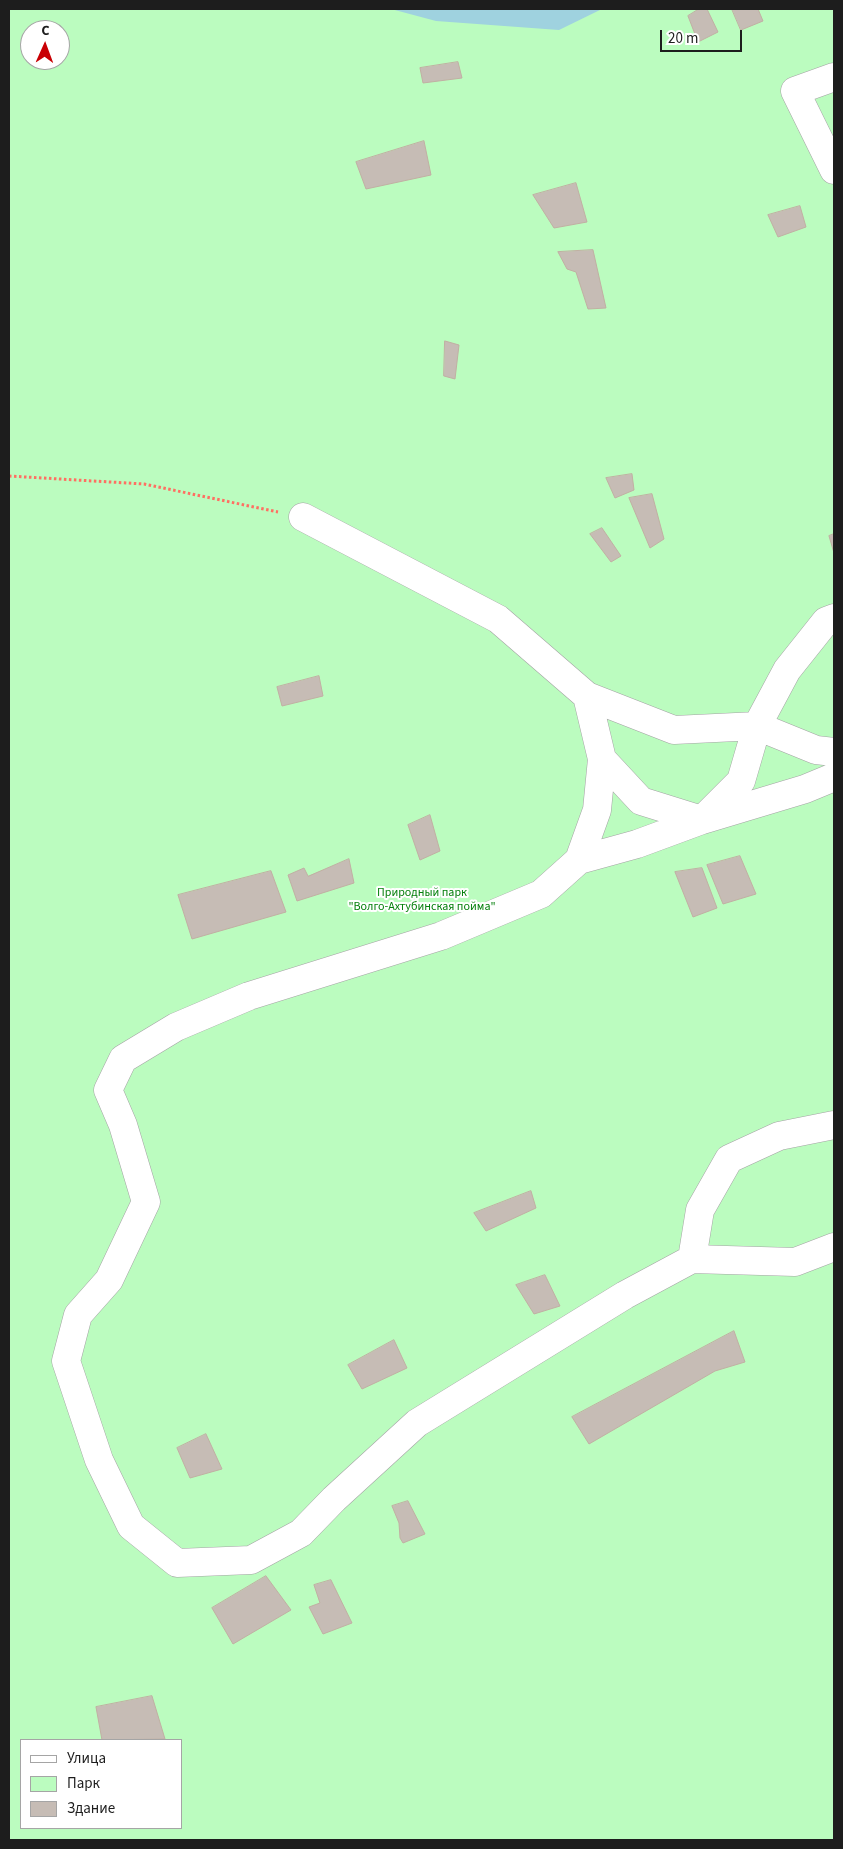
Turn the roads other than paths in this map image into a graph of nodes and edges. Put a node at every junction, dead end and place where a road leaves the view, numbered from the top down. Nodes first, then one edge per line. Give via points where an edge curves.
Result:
1 (834, 77) edge
2 (834, 170) edge
3 (302, 517) road end
4 (834, 618) edge
5 (587, 696) junction
6 (758, 726) junction
7 (834, 752) edge
8 (602, 759) junction
9 (834, 777) edge
10 (702, 820) junction
11 (579, 860) junction
12 (834, 1125) edge
13 (834, 1247) edge
14 (692, 1258) junction

1 - 2 street via 795,91
3 - 5 street via 498,619
4 - 6 street via 826,621 787,670
5 - 6 street via 674,730
5 - 8 street
6 - 7 street via 816,750
6 - 10 street via 741,781
8 - 10 street via 641,801
8 - 11 street via 597,810
9 - 10 street via 805,790
10 - 11 street via 637,844
11 - 14 street via 541,894 441,936 249,996 176,1027 123,1059 108,1090 123,1125 146,1202 109,1280 78,1315 66,1361 99,1460 131,1526 177,1563 250,1560 301,1533 417,1423 625,1295
12 - 14 street via 779,1136 729,1159 700,1210
13 - 14 street via 795,1262

